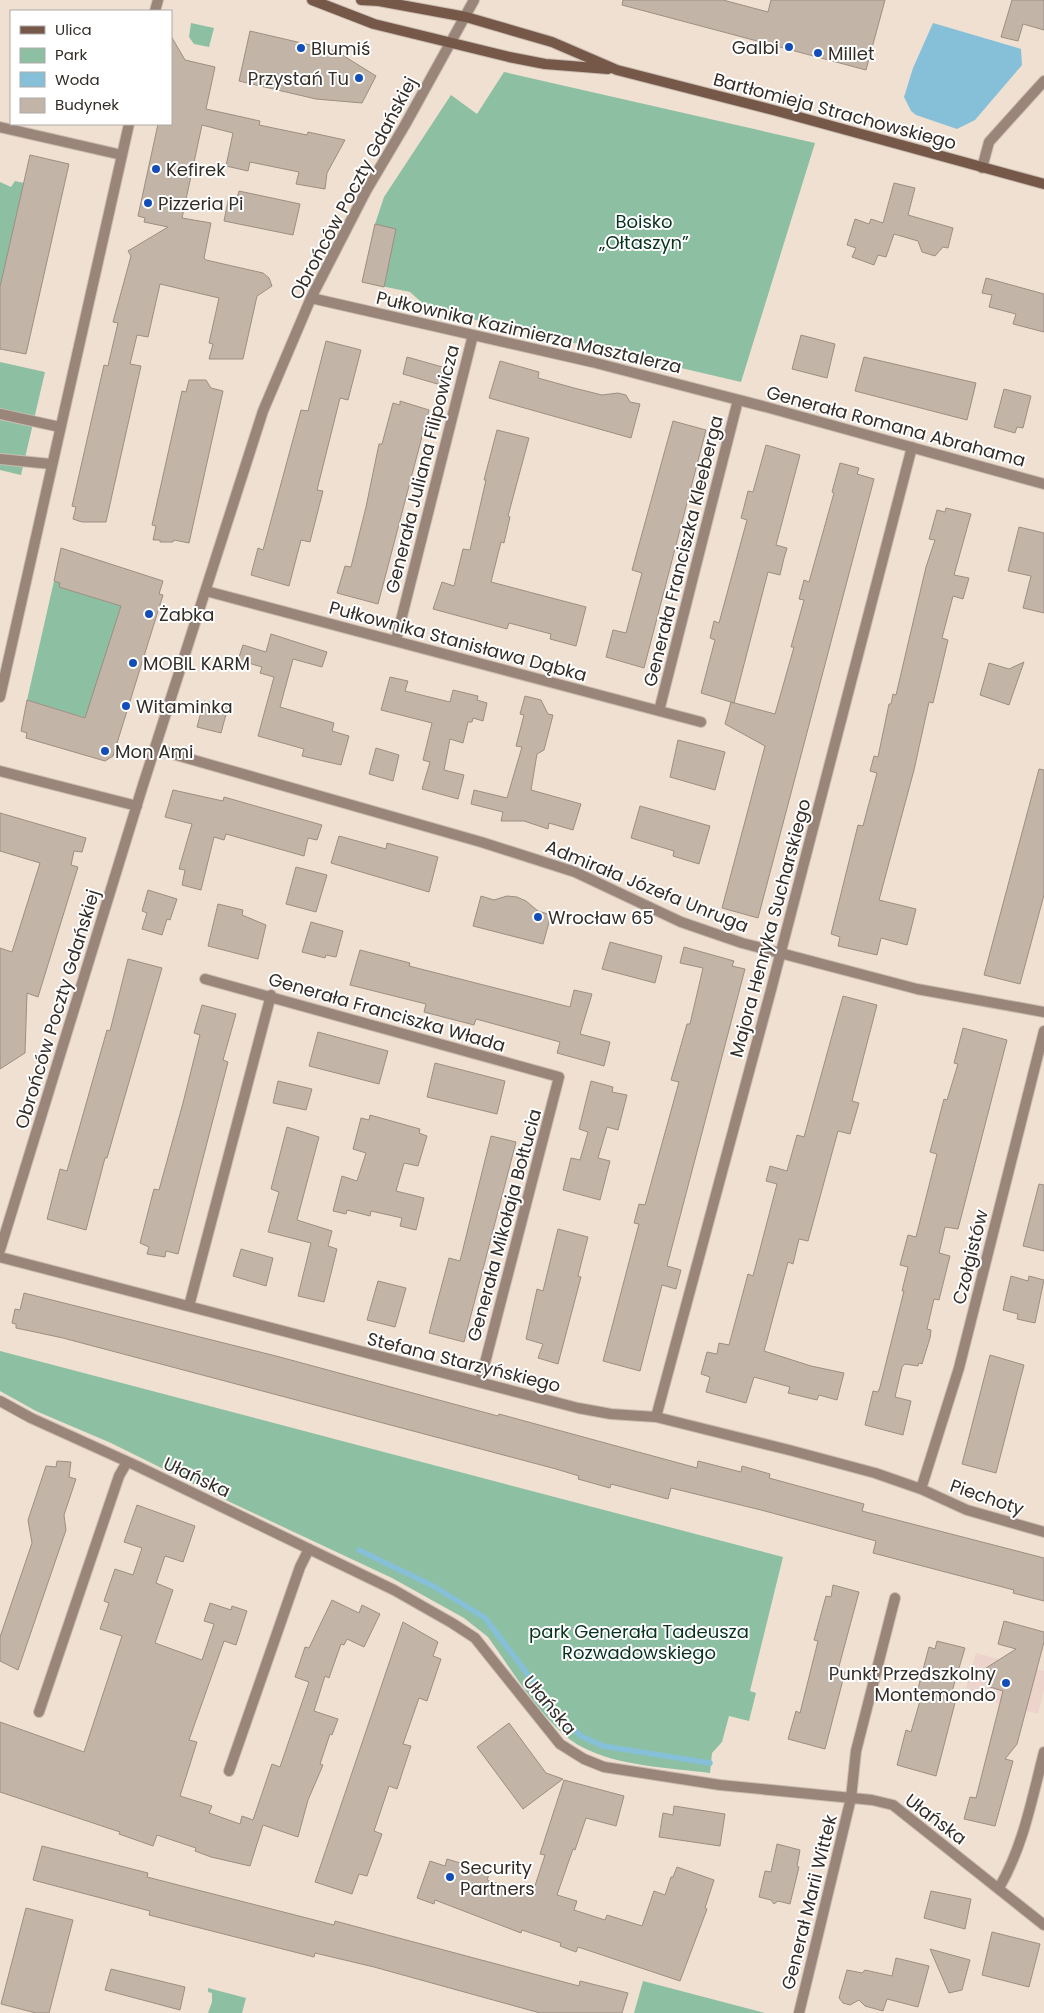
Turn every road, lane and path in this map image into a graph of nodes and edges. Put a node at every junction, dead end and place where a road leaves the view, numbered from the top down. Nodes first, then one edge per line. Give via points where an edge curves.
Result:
1 (312, 0) edge
2 (361, 0) edge
3 (474, 0) edge
4 (466, 17) junction
5 (450, 43) junction
6 (617, 70) junction
7 (1044, 81) edge
8 (130, 125) edge
9 (0, 127) edge
10 (122, 155) junction
11 (982, 168) junction
12 (1044, 184) edge
13 (311, 298) junction
14 (473, 335) junction
15 (738, 400) junction
16 (0, 414) edge
17 (60, 427) junction
18 (912, 447) junction
19 (0, 459) edge
20 (51, 464) junction
21 (1044, 484) edge
22 (206, 591) junction
23 (396, 640) junction
24 (0, 697) edge
25 (658, 711) junction
26 (701, 722) dead end
27 (155, 749) junction
28 (0, 771) edge
29 (137, 806) junction
30 (780, 954) junction
31 (205, 979) dead end
32 (271, 995) junction
33 (1044, 1012) edge
34 (1044, 1031) edge
35 (560, 1077) joint
36 (0, 1250) edge
37 (0, 1257) edge
38 (188, 1306) junction
39 (480, 1382) junction
40 (0, 1401) edge
41 (656, 1417) junction
42 (127, 1462) junction
43 (921, 1490) junction
44 (1044, 1532) edge
45 (309, 1549) junction
46 (895, 1598) dead end
47 (39, 1712) dead end
48 (1044, 1752) edge
49 (229, 1771) dead end
50 (851, 1798) junction
51 (999, 1888) junction
52 (1044, 1926) edge
53 (799, 2013) edge

1 - 5 street, Bartłomieja Strachowskiego via 374,24
2 - 4 street, Bartłomieja Strachowskiego
3 - 4 street, Obrońców Poczty Gdańskiej
4 - 5 street, Obrońców Poczty Gdańskiej
4 - 6 street, Bartłomieja Strachowskiego via 552,42
5 - 6 street, Bartłomieja Strachowskiego via 545,64
5 - 13 street, Obrońców Poczty Gdańskiej via 366,191
6 - 11 street, Bartłomieja Strachowskiego
7 - 11 street via 988,142
8 - 10 street
9 - 10 street
10 - 17 street
11 - 12 street, Bartłomieja Strachowskiego
13 - 14 street, Pułkownika Kazimierza Masztalerza
13 - 22 street, Obrońców Poczty Gdańskiej via 263,410
14 - 15 street, Pułkownika Kazimierza Masztalerza
14 - 23 street, Generała Juliana Filipowicza
15 - 18 street, Generała Romana Abrahama
15 - 25 street, Generała Franciszka Kleeberga
16 - 17 street
17 - 20 street
18 - 21 street, Generała Romana Abrahama
18 - 30 street, Majora Henryka Sucharskiego
19 - 20 street
20 - 24 street
22 - 23 street, Pułkownika Stanisława Dąbka
22 - 27 street, Obrońców Poczty Gdańskiej
23 - 25 street, Pułkownika Stanisława Dąbka
25 - 26 street, Pułkownika Stanisława Dąbka
27 - 29 street, Obrońców Poczty Gdańskiej
27 - 30 street, Admirała Józefa Unruga via 575,872 681,922
28 - 29 street
29 - 36 street, Obrońców Poczty Gdańskiej
30 - 33 street, Admirała Józefa Unruga via 917,989
30 - 41 street, Majora Henryka Sucharskiego
31 - 32 street, Generała Franciszka Włada
32 - 35 street, Generała Franciszka Włada
32 - 38 street
34 - 43 street, Czołgistów via 959,1368
35 - 39 street, Generała Mikołaja Bołtucia
37 - 38 street, Stefana Starzyńskiego
38 - 39 street, Stefana Starzyńskiego
39 - 41 street, Stefana Starzyńskiego via 578,1408
40 - 42 street, Ułańska
41 - 43 street, Stefana Starzyńskiego via 866,1470
42 - 45 street, Ułańska
42 - 47 street via 119,1476
43 - 44 street, Piechoty via 967,1510
45 - 49 street
45 - 50 street, Ułańska via 394,1590 475,1638 560,1744 584,1759 604,1767 720,1785
46 - 50 street, Generał Marii Wittek via 856,1751
48 - 51 street via 1022,1838 1011,1868
50 - 51 street, Ułańska via 893,1805
50 - 53 street, Generał Marii Wittek
51 - 52 street, Ułańska

